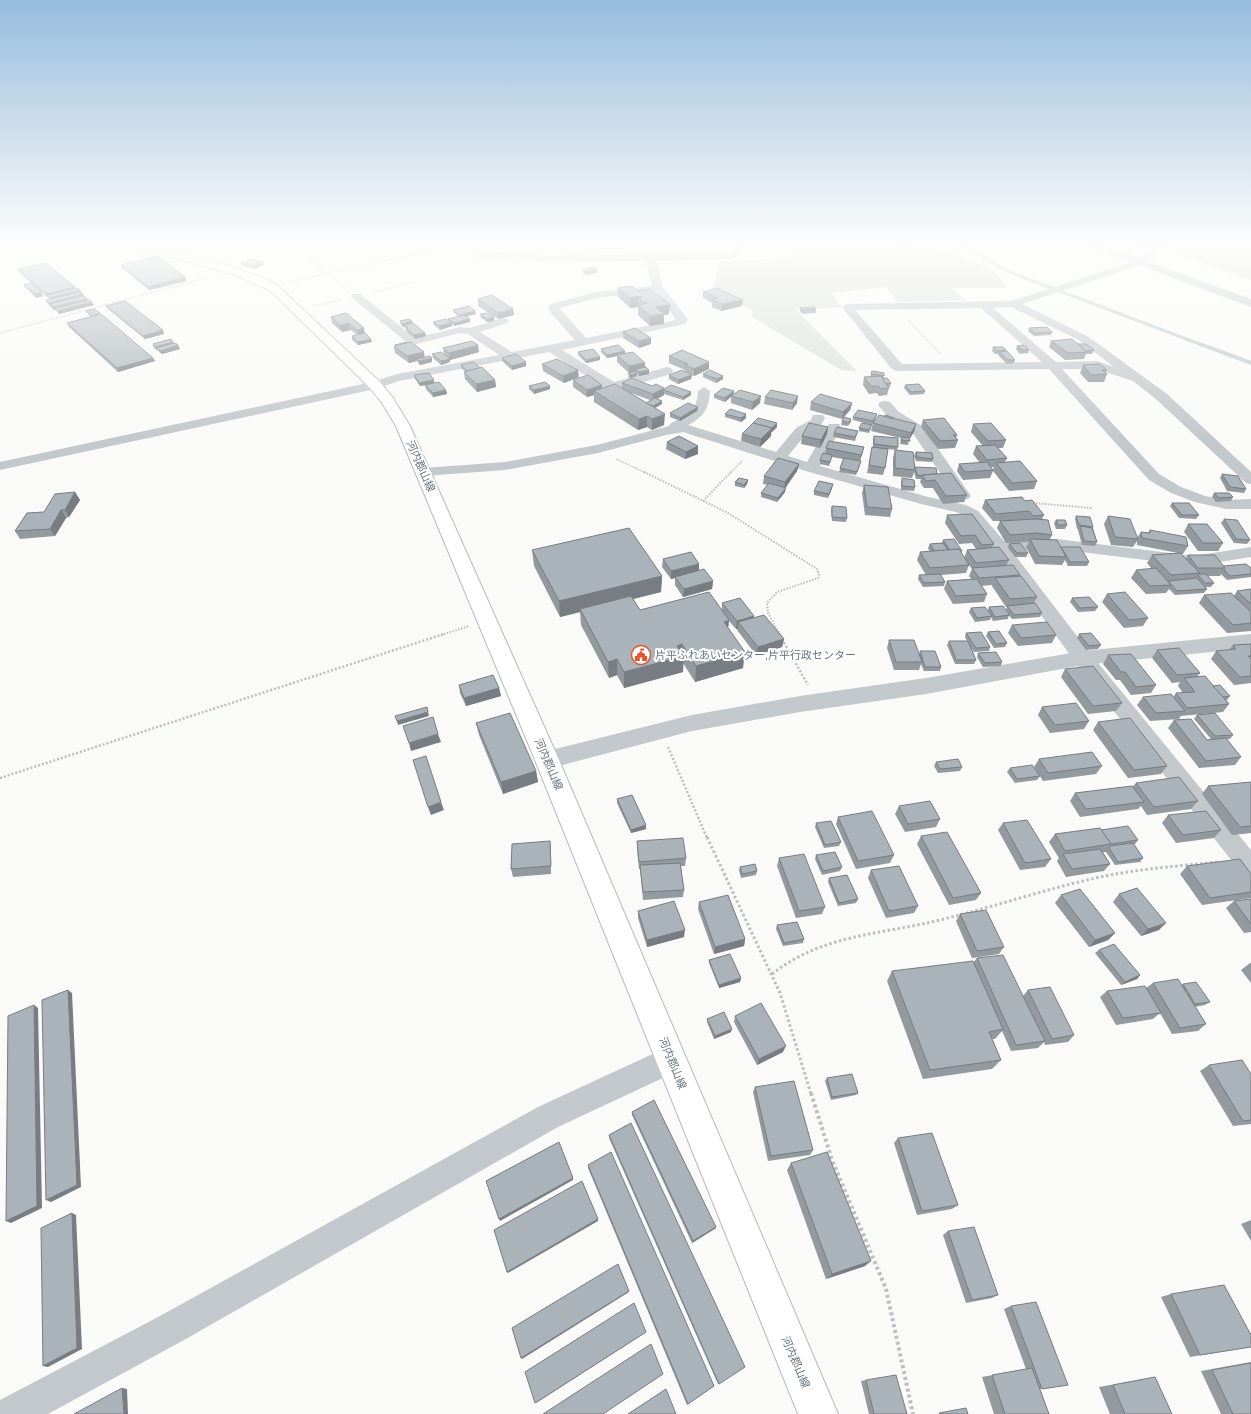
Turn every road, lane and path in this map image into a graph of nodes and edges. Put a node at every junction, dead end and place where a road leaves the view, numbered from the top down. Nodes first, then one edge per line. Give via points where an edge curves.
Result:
1 (94, 308) edge
2 (297, 308) edge
3 (371, 308) edge
4 (553, 308) edge
5 (673, 308) edge
6 (848, 308) edge
7 (898, 308) edge
8 (987, 308) edge
9 (1021, 308) edge
10 (503, 321) edge
11 (471, 331) junction
12 (0, 333) edge
13 (583, 342) junction
14 (551, 348) junction
15 (508, 355) junction
16 (1051, 364) junction
17 (952, 367) junction
18 (667, 371) dead end
19 (1137, 378) junction
20 (375, 385) junction
21 (611, 387) junction
22 (704, 391) dead end
23 (642, 405) edge
24 (885, 405) dead end
25 (818, 418) dead end
26 (674, 425) junction
27 (834, 427) dead end
28 (598, 449) junction
29 (752, 449) junction
30 (779, 458) junction
31 (0, 466) edge
32 (811, 468) junction
33 (424, 472) junction
34 (1251, 480) edge
35 (703, 500) junction
36 (1029, 502) edge
37 (1251, 504) edge
38 (1092, 508) dead end
39 (970, 513) junction
40 (999, 546) junction
41 (1251, 552) edge
42 (488, 622) junction
43 (1251, 641) edge
44 (1083, 658) junction
45 (817, 701) junction
46 (661, 731) junction
47 (547, 760) junction
48 (0, 778) edge
49 (1248, 863) edge
50 (772, 974) junction
51 (672, 1059) junction
52 (11, 1414) edge
53 (818, 1414) edge
54 (913, 1414) edge

1 - 12 path
2 - 20 main road, 河内郡山線
3 - 11 street via 413,342 460,330
4 - 13 street
5 - 13 street via 682,319 681,322
6 - 17 street via 897,367
7 - 17 path
8 - 16 street
9 - 19 street via 1083,338
10 - 11 street
11 - 15 street
13 - 14 street
14 - 15 street
14 - 21 street
15 - 20 street
16 - 17 street
16 - 19 street via 1103,365
16 - 37 street via 1154,477 1187,494 1217,504
18 - 21 street
19 - 34 street via 1230,458
20 - 31 street
20 - 33 main road, 河内郡山線 via 403,426
21 - 23 street
22 - 26 street via 704,404 700,412
24 - 39 street via 917,430 968,503 972,511
25 - 30 street via 801,431
26 - 28 street
26 - 29 street
27 - 32 street
28 - 33 street via 505,466
28 - 35 path
29 - 30 street
29 - 35 path via 735,470
30 - 32 street
32 - 39 street via 926,501 961,508
33 - 42 main road, 河内郡山線
35 - 45 path via 817,569 818,578 773,593 767,604 770,617
36 - 38 path
39 - 40 street via 981,522
40 - 41 street via 1057,544 1194,561
40 - 44 street
42 - 47 main road, 河内郡山線
42 - 48 path
43 - 44 street
44 - 45 street via 926,686
44 - 49 street
45 - 46 street via 692,723
46 - 47 street
46 - 50 path via 718,863
47 - 51 main road, 河内郡山線
49 - 50 path via 1137,871 1101,877 918,925 831,942 781,965
50 - 54 path via 832,1160 886,1289
51 - 52 street via 548,1117 172,1328
51 - 53 main road, 河内郡山線

